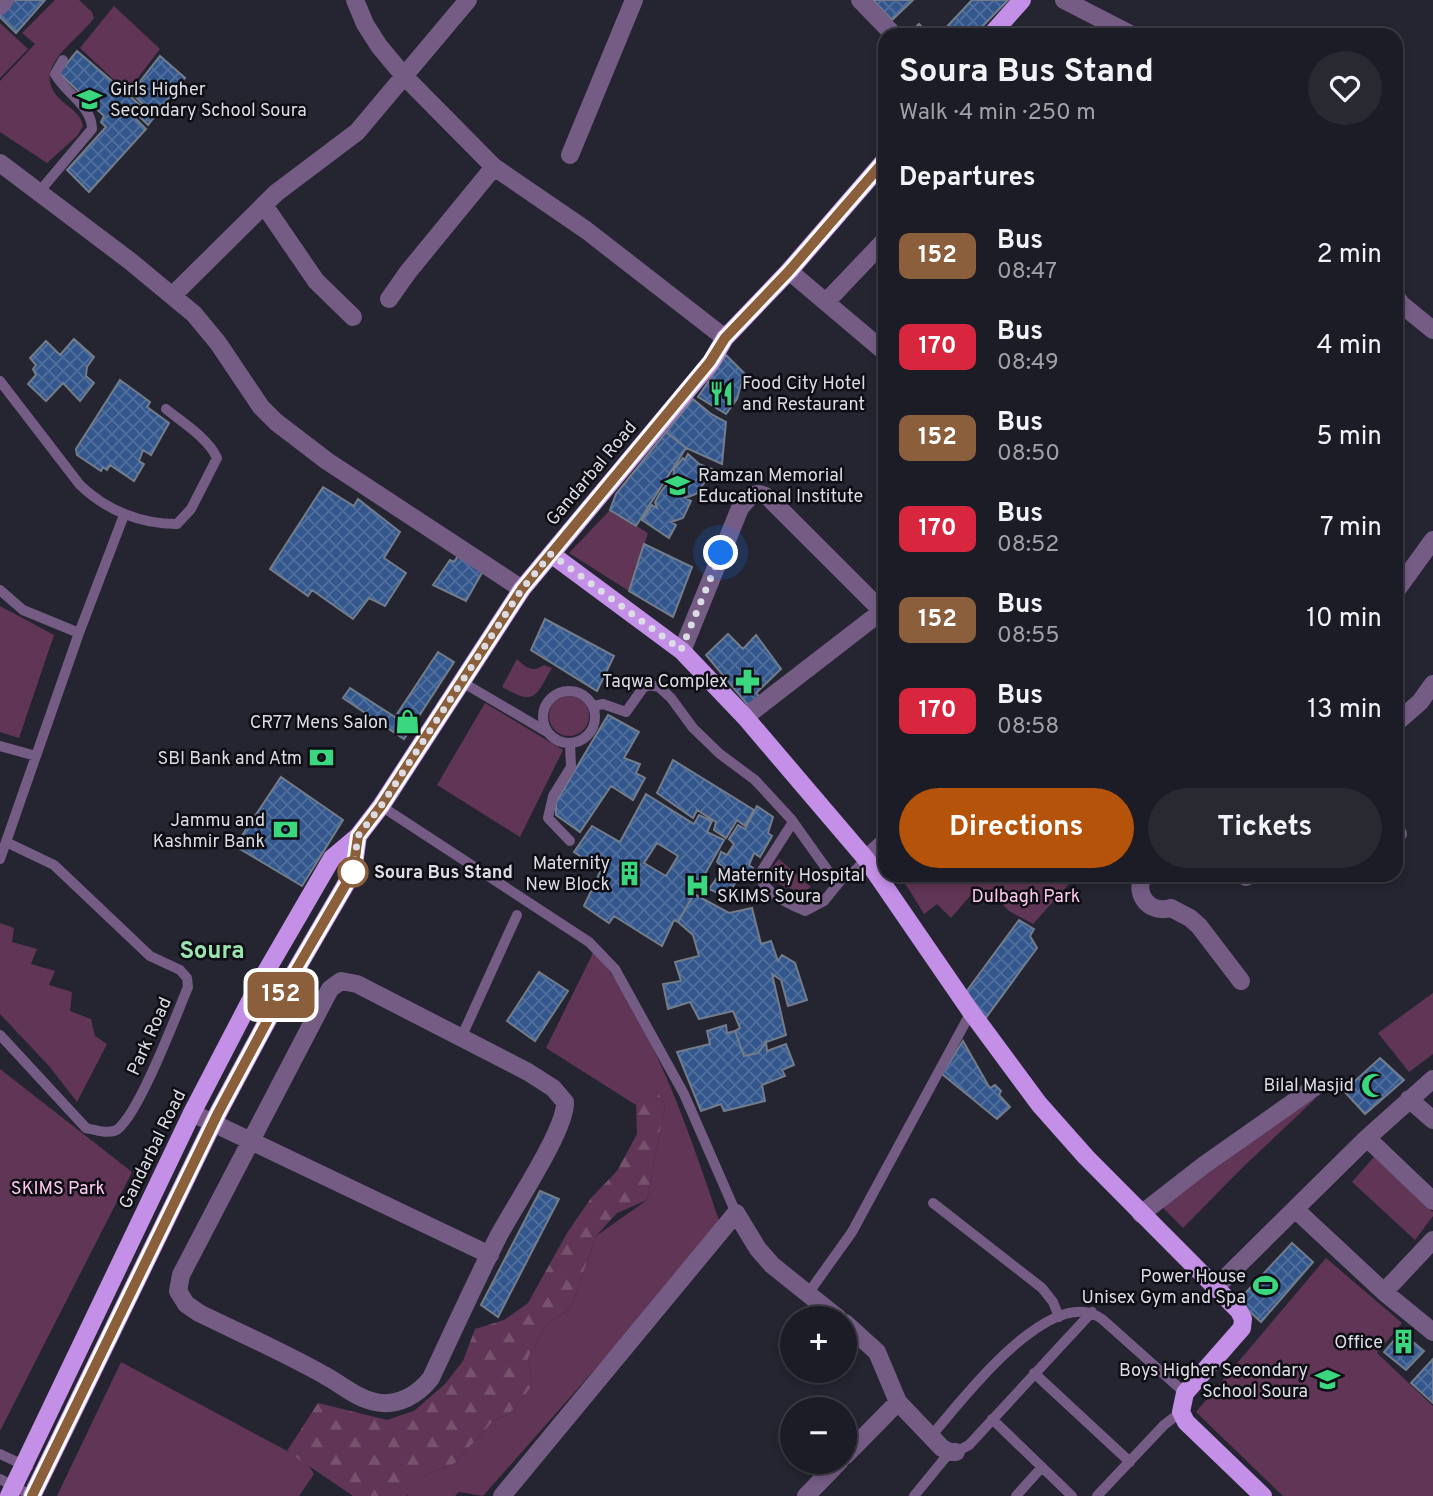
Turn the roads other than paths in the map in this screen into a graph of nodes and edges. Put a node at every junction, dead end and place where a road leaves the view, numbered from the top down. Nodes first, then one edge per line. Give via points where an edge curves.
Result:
1 (5, 0) edge
2 (355, 0) edge
3 (468, 0) edge
4 (634, 0) edge
5 (860, 0) edge
6 (1022, 0) edge
7 (1064, 0) edge
8 (0, 6) edge
9 (887, 28) edge
10 (997, 28) edge
11 (1118, 28) edge
12 (63, 60) dead end
13 (404, 76) junction
14 (570, 155) dead end
15 (0, 163) edge
16 (494, 167) junction
17 (878, 168) edge
18 (39, 192) junction
19 (264, 205) junction
20 (878, 247) edge
21 (789, 271) junction
22 (173, 295) junction
23 (388, 299) dead end
24 (826, 302) junction
25 (1403, 306) edge
26 (353, 317) dead end
27 (1433, 330) edge
28 (725, 338) junction
29 (878, 346) edge
30 (0, 381) edge
31 (166, 409) dead end
32 (124, 515) junction
33 (1433, 540) edge
34 (551, 554) junction
35 (1403, 581) edge
36 (522, 589) junction
37 (0, 590) edge
38 (878, 603) edge
39 (878, 614) edge
40 (79, 633) junction
41 (681, 650) junction
42 (462, 682) junction
43 (1433, 684) edge
44 (594, 706) junction
45 (745, 717) junction
46 (1403, 717) edge
47 (547, 732) junction
48 (569, 743) junction
49 (0, 746) edge
50 (36, 756) junction
51 (381, 806) junction
52 (793, 822) junction
53 (358, 836) junction
54 (570, 841) dead end
55 (878, 848) edge
56 (2, 851) edge
57 (866, 859) junction
58 (878, 876) edge
59 (841, 880) junction
60 (882, 882) edge
61 (1140, 882) edge
62 (517, 915) dead end
63 (1241, 981) dead end
64 (971, 1012) junction
65 (0, 1035) edge
66 (461, 1038) junction
67 (1433, 1079) edge
68 (1315, 1087) dead end
69 (1409, 1099) junction
70 (192, 1113) junction
71 (1433, 1120) edge
72 (214, 1123) junction
73 (1367, 1138) junction
74 (251, 1140) junction
75 (1433, 1201) edge
76 (933, 1203) dead end
77 (1296, 1210) junction
78 (736, 1213) junction
79 (1141, 1214) junction
80 (1433, 1240) edge
81 (489, 1255) junction
82 (1215, 1288) junction
83 (1384, 1292) junction
84 (807, 1295) junction
85 (822, 1306) edge
86 (1092, 1312) junction
87 (1059, 1317) junction
88 (1432, 1329) edge
89 (857, 1334) edge
90 (1034, 1373) junction
91 (1185, 1393) junction
92 (898, 1402) junction
93 (1181, 1412) junction
94 (992, 1419) junction
95 (931, 1436) junction
96 (857, 1444) edge
97 (953, 1452) junction
98 (0, 1454) edge
99 (1129, 1462) junction
100 (22, 1465) junction
101 (1042, 1467) junction
102 (43, 1474) junction
103 (827, 1474) edge
104 (7, 1487) edge
105 (32, 1496) edge
106 (502, 1496) edge
107 (806, 1496) edge
108 (914, 1496) edge
109 (1016, 1496) edge
110 (1072, 1496) edge
111 (1097, 1496) edge
112 (1263, 1496) edge

1 - 8 street
2 - 13 street via 379,46
3 - 13 street
4 - 14 street
5 - 9 street
6 - 10 main road
7 - 11 street
12 - 18 lane via 54,74 89,115 92,129
13 - 16 street
13 - 19 street via 357,131
15 - 18 street
16 - 23 street
16 - 28 street via 586,230
17 - 21 main road, Gandarbal Road
18 - 22 street
19 - 22 street
19 - 26 street via 316,281
20 - 24 street
21 - 24 street
21 - 28 main road, Gandarbal Road
22 - 36 street via 218,343 276,422 327,461
24 - 29 street
25 - 27 street
28 - 34 main road, Gandarbal Road
30 - 32 lane via 80,485
31 - 32 lane via 214,451 215,466 177,524
32 - 40 lane
33 - 35 street
34 - 36 main road, Gandarbal Road
34 - 41 main road
36 - 42 main road, Gandarbal Road
37 - 40 lane via 23,610
38 - 41 street via 769,498 754,494 740,508
39 - 45 street
40 - 50 lane
41 - 45 main road
42 - 47 lane
42 - 51 main road, Gandarbal Road
43 - 46 street
44 - 47 lane via 582,693 556,694 545,706
44 - 48 lane via 592,731
44 - 52 lane via 603,704 626,712 643,688 659,687 692,728 755,780
45 - 57 main road
47 - 48 lane
48 - 54 lane via 571,767 553,796 548,818
49 - 50 lane
50 - 56 lane
51 - 53 main road, Gandarbal Road
51 - 78 lane via 603,954 684,1094
52 - 59 lane via 826,872
52 - 59 lane via 759,875 762,884 805,911 824,901
53 - 70 main road, Gandarbal Road via 332,858
53 - 72 main road, Gandarbal Road via 353,872
55 - 57 street
56 - 65 lane, Park Road via 54,865 150,956 180,970 188,987 136,1103 114,1131 86,1128
57 - 58 main road
57 - 59 lane
60 - 64 main road
61 - 63 street via 1139,892 1152,907 1171,908 1191,918
62 - 66 lane
64 - 79 main road via 1039,1104
64 - 84 lane via 852,1232
66 - 74 street via 341,981 330,989
66 - 81 street via 553,1087 565,1102 558,1127
67 - 69 street
68 - 79 street
69 - 71 street
69 - 73 street
70 - 72 street
70 - 100 main road, Gandarbal Road
72 - 74 street
72 - 102 main road, Gandarbal Road
73 - 75 street
73 - 77 street
74 - 81 street
74 - 81 street via 180,1275 178,1291 199,1313 360,1397 396,1402 425,1387
76 - 87 lane via 1042,1288
77 - 82 street
77 - 83 street
78 - 84 street via 758,1249
78 - 106 street
79 - 82 main road
80 - 83 street
82 - 91 main road via 1239,1311 1242,1328
83 - 88 street
84 - 85 street
86 - 87 lane
86 - 90 lane
86 - 91 lane
87 - 95 lane via 1027,1334 998,1358
89 - 92 street via 877,1352
90 - 94 lane
90 - 99 lane
91 - 93 main road
92 - 95 street
92 - 96 street
93 - 99 lane
93 - 112 main road
94 - 97 lane via 969,1445
94 - 101 lane
95 - 97 street
97 - 108 lane
98 - 100 lane
99 - 111 lane
100 - 102 lane
100 - 104 main road, Gandarbal Road
101 - 109 lane
101 - 110 lane
102 - 105 main road, Gandarbal Road
103 - 107 street
104 - 105 lane

